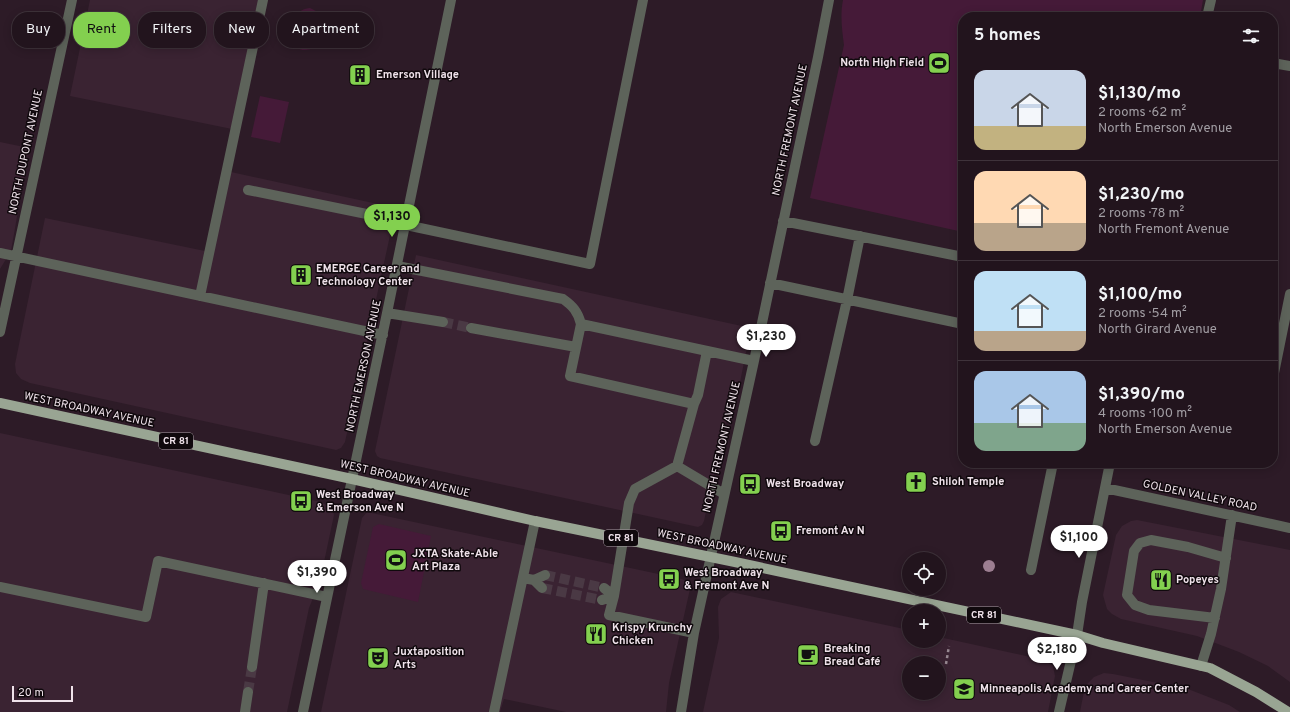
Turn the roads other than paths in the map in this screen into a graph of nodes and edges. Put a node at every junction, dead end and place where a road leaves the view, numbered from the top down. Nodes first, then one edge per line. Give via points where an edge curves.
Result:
1 (72, 0) edge
2 (263, 0) edge
3 (451, 0) edge
4 (643, 0) edge
5 (829, 0) edge
6 (1211, 0) edge
7 (1208, 12) edge
8 (1278, 64) edge
9 (1290, 66) edge
10 (248, 190) dead end
11 (783, 221) junction
12 (406, 224) junction
13 (860, 236) junction
14 (0, 254) edge
15 (958, 256) edge
16 (15, 257) junction
17 (397, 266) junction
18 (770, 283) junction
19 (1290, 294) edge
20 (200, 296) junction
21 (847, 300) junction
22 (388, 313) junction
23 (443, 322) tunnel mouth
24 (958, 323) edge
25 (581, 324) junction
26 (471, 328) tunnel mouth
27 (0, 332) edge
28 (383, 335) junction
29 (576, 348) junction
30 (707, 351) junction
31 (1278, 353) edge
32 (754, 361) junction
33 (0, 403) edge
34 (694, 404) junction
35 (815, 441) dead end
36 (677, 466) junction
37 (1052, 468) edge
38 (1109, 468) edge
39 (352, 480) junction
40 (1105, 488) junction
41 (724, 494) junction
42 (1232, 515) junction
43 (535, 521) junction
44 (1290, 528) edge
45 (623, 539) junction
46 (710, 557) junction
47 (1226, 558) junction
48 (1031, 570) dead end
49 (545, 575) tunnel mouth
50 (522, 578) junction
51 (534, 580) junction
52 (264, 583) junction
53 (0, 587) edge
54 (542, 588) tunnel mouth
55 (604, 588) tunnel mouth
56 (327, 596) junction
57 (614, 596) junction
58 (602, 600) tunnel mouth
59 (1215, 618) junction
60 (694, 633) junction
61 (1077, 635) junction
62 (1201, 666) junction
63 (252, 667) tunnel mouth
64 (248, 692) tunnel mouth
65 (245, 712) edge
66 (303, 712) edge
67 (494, 712) edge
68 (681, 712) edge
69 (1059, 712) edge
70 (1288, 712) edge

1 - 16 street, NORTH DUPONT AVENUE
2 - 20 street
3 - 12 street, NORTH EMERSON AVENUE
4 - 12 street via 590,264
5 - 11 street, NORTH FREMONT AVENUE
6 - 7 street
8 - 9 street
10 - 12 street
11 - 13 street
11 - 18 street, NORTH FREMONT AVENUE
12 - 17 street, NORTH EMERSON AVENUE
13 - 15 street
13 - 21 street
14 - 16 street
16 - 20 street
16 - 27 street, NORTH DUPONT AVENUE
17 - 22 street, NORTH EMERSON AVENUE
17 - 25 street via 563,299 578,314
18 - 21 street
18 - 32 street, NORTH FREMONT AVENUE
19 - 31 street
20 - 28 street
21 - 24 street
21 - 35 street
22 - 23 street
22 - 28 street, NORTH EMERSON AVENUE
25 - 29 street
25 - 30 street
26 - 29 street
28 - 39 street, NORTH EMERSON AVENUE
29 - 34 street via 570,376
30 - 32 street
30 - 34 street
32 - 41 street, NORTH FREMONT AVENUE
33 - 39 main road, WEST BROADWAY AVENUE / CR 81
34 - 36 street
36 - 41 street
36 - 45 street via 635,489 629,504
37 - 48 street
38 - 40 street
39 - 43 main road, WEST BROADWAY AVENUE / CR 81
39 - 56 street, NORTH EMERSON AVENUE
40 - 42 street, GOLDEN VALLEY ROAD
40 - 61 street
41 - 46 street, NORTH FREMONT AVENUE
42 - 44 street, GOLDEN VALLEY ROAD
42 - 47 street
43 - 45 main road, WEST BROADWAY AVENUE / CR 81
43 - 50 street
45 - 46 main road, WEST BROADWAY AVENUE / CR 81
45 - 57 street
46 - 60 street, NORTH FREMONT AVENUE
46 - 61 main road, WEST BROADWAY AVENUE / CR 81
47 - 59 street
47 - 59 street via 1151,540 1140,543 1134,551 1127,595 1135,605 1149,610
49 - 51 street
50 - 51 street
50 - 67 street
51 - 54 street
52 - 53 street via 158,561 146,617
52 - 56 street
52 - 63 street
55 - 57 street
56 - 66 street, NORTH EMERSON AVENUE
57 - 58 street
57 - 60 street via 609,615
59 - 62 street
60 - 68 street, NORTH FREMONT AVENUE
61 - 62 main road, WEST BROADWAY AVENUE / CR 81
61 - 69 street
62 - 70 main road, WEST BROADWAY AVENUE / CR 81 via 1210,668 1256,692
64 - 65 street

